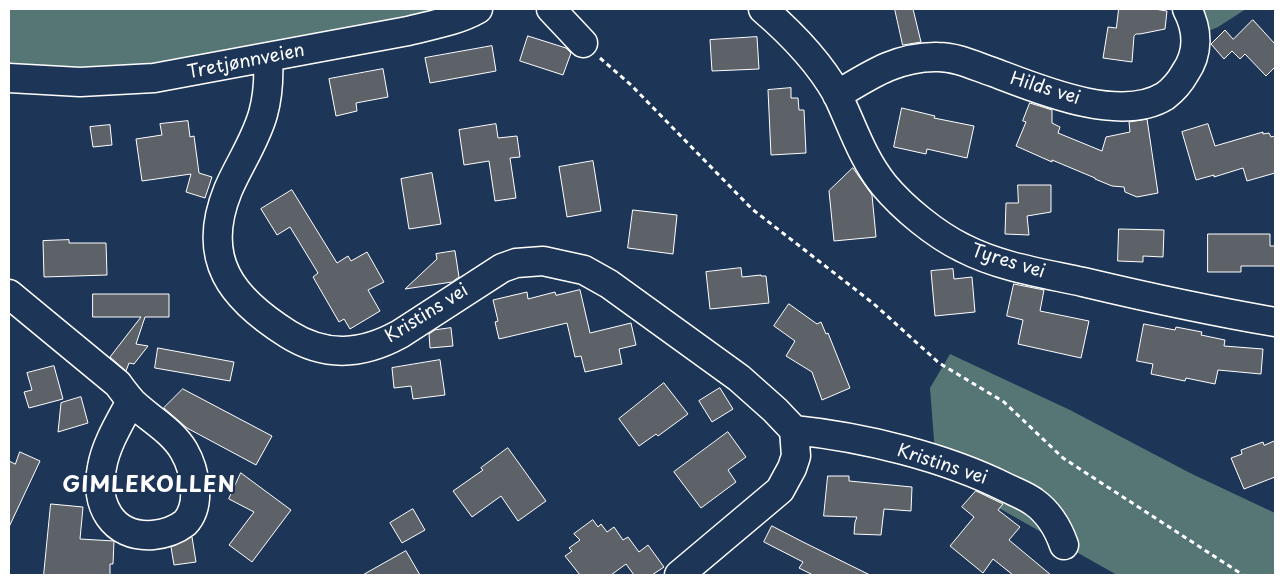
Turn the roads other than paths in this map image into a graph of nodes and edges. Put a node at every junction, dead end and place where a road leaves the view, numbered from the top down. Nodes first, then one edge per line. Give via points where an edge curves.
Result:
1 (478, 9) edge
2 (551, 9) edge
3 (763, 9) edge
4 (1187, 9) edge
5 (583, 43) road end
6 (268, 58) junction
7 (9, 78) edge
8 (837, 95) junction
9 (9, 294) edge
10 (1275, 322) edge
11 (131, 401) junction
12 (794, 430) junction
13 (1064, 544) dead end
14 (679, 575) edge

1 - 6 street, Tretjønnveien via 430,26
2 - 5 street
3 - 8 street, Tyres vei via 804,49
4 - 8 street, Hilds vei via 1195,31 1196,49 1192,61 1176,86 1151,102 1127,106 1073,99 955,58 940,56 906,59
6 - 7 street, Tretjønnveien via 183,74 128,80 80,82
6 - 12 street, Kristins vei via 263,114 251,147 226,196 217,240 218,253 232,284 245,301 272,324 312,346 331,351 358,350 400,334 502,268 543,260 584,270 609,284 739,378
8 - 10 street, Tyres vei via 863,152 884,185 921,220 965,250 1005,265
9 - 11 street via 99,367
11 - 11 street via 170,434 183,450 195,484 195,498 186,522 161,534 146,536 119,527 108,516 102,503 102,467
12 - 13 street, Kristins vei via 902,450 974,473 1034,502 1050,518
12 - 14 street via 796,456 780,490

